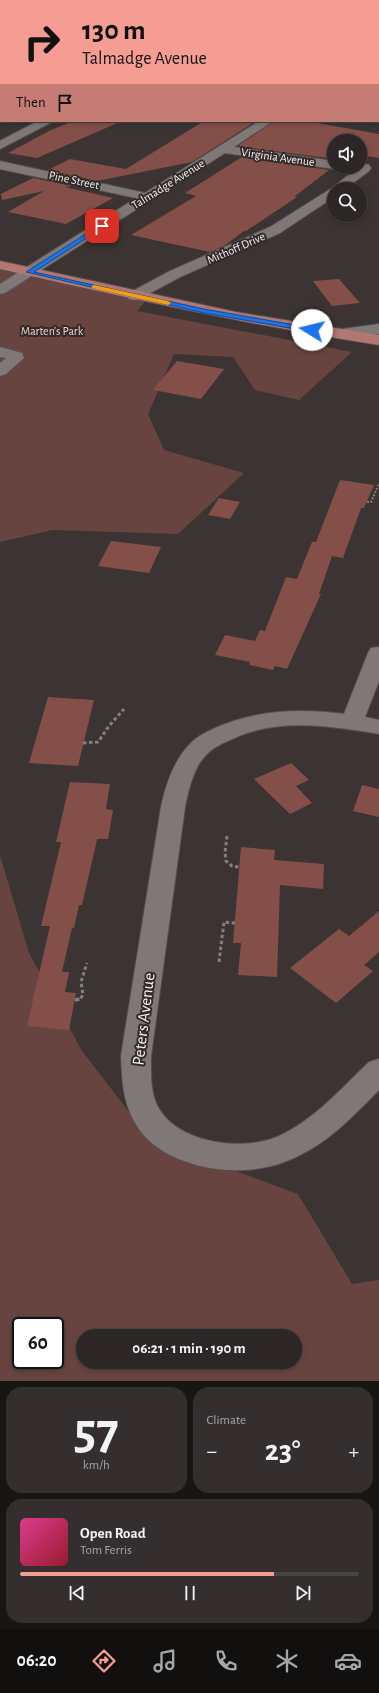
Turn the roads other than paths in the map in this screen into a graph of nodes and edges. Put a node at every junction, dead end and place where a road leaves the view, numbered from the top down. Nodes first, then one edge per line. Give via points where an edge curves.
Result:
1 (44, 122) edge
2 (265, 122) edge
3 (0, 146) edge
4 (223, 149) junction
5 (327, 163) edge
6 (0, 165) edge
7 (367, 169) edge
8 (379, 170) edge
9 (353, 174) edge
10 (344, 182) edge
11 (327, 196) edge
12 (147, 197) junction
13 (0, 265) edge
14 (29, 272) junction
15 (0, 290) edge
16 (134, 296) junction
17 (379, 329) edge
18 (342, 334) junction
19 (379, 340) edge
20 (0, 352) edge
21 (0, 371) edge
22 (379, 652) edge
23 (352, 722) junction
24 (379, 727) edge
25 (379, 1071) edge

1 - 3 street
2 - 4 street, Talmadge Avenue
4 - 5 street, Virginia Avenue
4 - 12 street, Talmadge Avenue
6 - 12 street, Pine Street
7 - 8 street
9 - 10 street
11 - 16 street, Mithoff Drive via 275,230 175,274
12 - 14 street, Talmadge Avenue
13 - 14 main road
14 - 15 street, Talmadge Avenue
14 - 16 main road
16 - 18 main road
17 - 18 street
18 - 19 main road
20 - 21 street via 16,356
22 - 23 street
23 - 24 street, Peters Avenue
23 - 25 street, Peters Avenue via 293,718 263,720 207,741 186,765 178,783 169,833 136,1056 137,1081 140,1100 147,1117 158,1132 174,1142 216,1156 252,1157 270,1154 306,1136 331,1117

